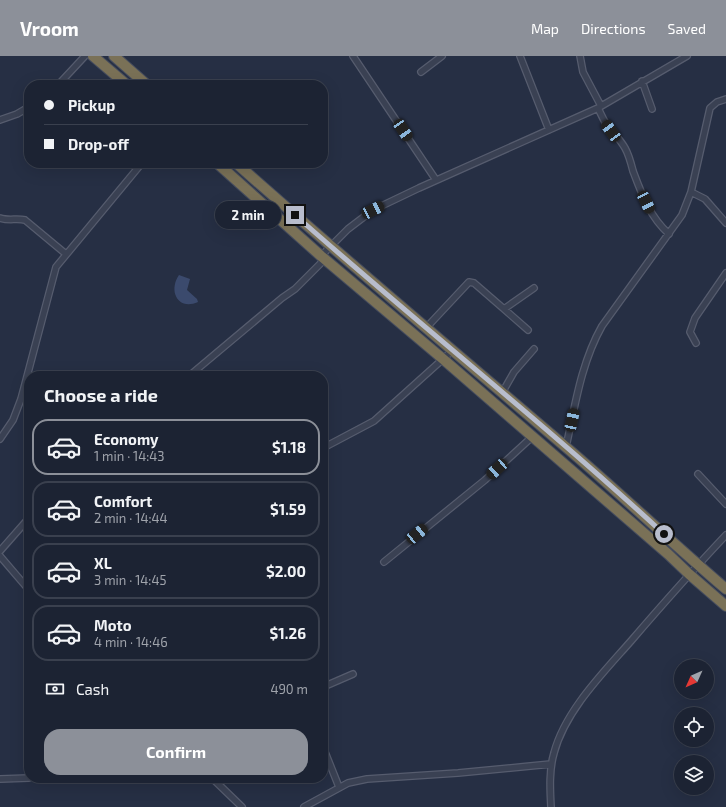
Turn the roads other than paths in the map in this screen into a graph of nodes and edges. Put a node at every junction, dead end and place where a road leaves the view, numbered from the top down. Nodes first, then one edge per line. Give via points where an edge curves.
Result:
1 (85, 56) edge
2 (93, 56) edge
3 (114, 56) edge
4 (353, 56) edge
5 (442, 56) edge
6 (520, 56) edge
7 (580, 56) edge
8 (687, 56) edge
9 (421, 72) dead end
10 (63, 80) edge
11 (121, 80) edge
12 (141, 80) edge
13 (642, 81) junction
14 (726, 99) edge
15 (599, 107) junction
16 (652, 109) dead end
17 (24, 111) edge
18 (0, 120) edge
19 (549, 130) junction
20 (138, 168) edge
21 (223, 168) edge
22 (242, 168) edge
23 (436, 180) junction
24 (691, 192) junction
25 (0, 218) edge
26 (726, 223) edge
27 (669, 234) junction
28 (330, 246) junction
29 (66, 254) junction
30 (323, 257) junction
31 (726, 273) edge
32 (534, 288) dead end
33 (504, 309) junction
34 (426, 328) junction
35 (528, 330) dead end
36 (696, 343) dead end
37 (534, 349) dead end
38 (453, 350) junction
39 (444, 359) junction
40 (28, 371) edge
41 (195, 371) edge
42 (24, 387) edge
43 (502, 393) junction
44 (532, 437) junction
45 (0, 439) edge
46 (328, 445) edge
47 (566, 447) junction
48 (698, 474) dead end
49 (726, 504) edge
50 (24, 524) edge
51 (726, 535) edge
52 (0, 551) edge
53 (0, 556) edge
54 (384, 562) dead end
55 (698, 565) junction
56 (688, 574) junction
57 (24, 584) edge
58 (726, 588) edge
59 (726, 606) edge
60 (353, 674) dead end
61 (328, 685) edge
62 (328, 760) edge
63 (551, 764) junction
64 (24, 778) edge
65 (0, 779) edge
66 (217, 783) edge
67 (339, 788) junction
68 (242, 807) edge
69 (304, 807) edge
70 (550, 807) edge

1 - 10 street
2 - 11 highway
3 - 12 highway
4 - 23 street
5 - 9 street
6 - 19 street
7 - 15 street via 583,72
8 - 13 street
13 - 15 street
13 - 16 street
14 - 24 street via 710,108
15 - 19 street
15 - 27 street via 603,120 626,150 640,192 651,213
17 - 18 street
19 - 23 street
20 - 29 street
21 - 30 highway
22 - 28 highway
23 - 28 street via 373,210
24 - 26 street via 704,199
24 - 27 street via 682,215
25 - 29 street via 25,220
27 - 47 street via 602,326 593,343 584,366
28 - 30 street
28 - 34 highway
29 - 40 street via 54,271
30 - 39 highway
30 - 41 street via 295,289
31 - 36 street via 695,318 690,332
32 - 33 street
33 - 34 street via 474,283 469,282
33 - 35 street
34 - 38 highway
37 - 43 street via 514,372
38 - 39 street
38 - 43 highway
39 - 44 highway
39 - 46 street via 374,421
42 - 45 street via 13,420
43 - 47 highway
44 - 54 street via 485,480
44 - 56 highway
47 - 55 highway
48 - 49 street
50 - 52 street
51 - 55 street
53 - 57 street
55 - 56 street
55 - 58 highway
56 - 59 highway
56 - 63 street via 586,692 563,731
60 - 61 street
62 - 67 street
63 - 67 street via 367,779 348,783
63 - 70 street
64 - 65 street
66 - 68 street
67 - 69 street

